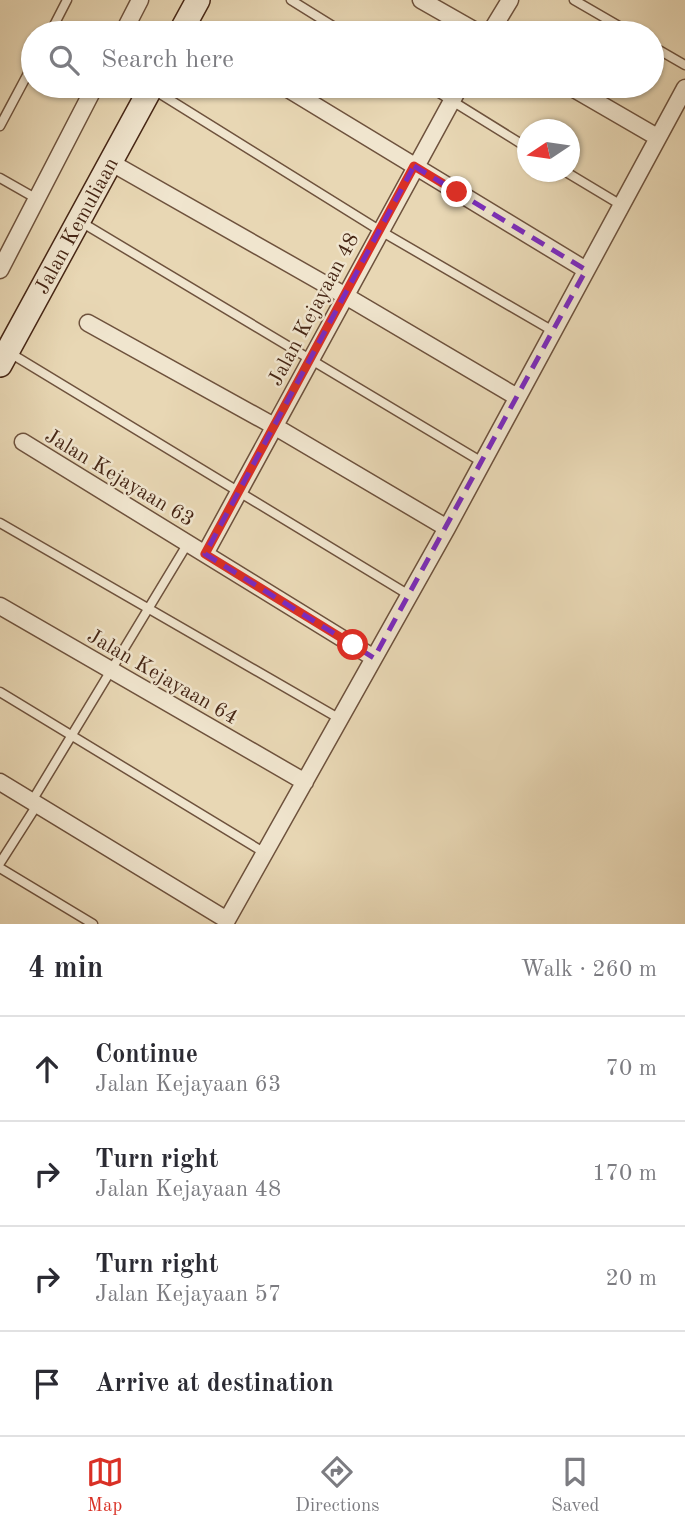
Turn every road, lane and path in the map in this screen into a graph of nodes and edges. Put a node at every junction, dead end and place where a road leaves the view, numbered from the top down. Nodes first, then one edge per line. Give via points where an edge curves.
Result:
1 (67, 0) edge
2 (140, 0) edge
3 (198, 0) edge
4 (291, 0) edge
5 (421, 0) edge
6 (510, 0) edge
7 (575, 0) edge
8 (56, 21) edge
9 (129, 21) edge
10 (187, 21) edge
11 (325, 21) edge
12 (458, 21) edge
13 (497, 21) edge
14 (611, 21) edge
15 (664, 53) edge
16 (685, 65) edge
17 (21, 87) edge
18 (685, 88) edge
19 (89, 98) edge
20 (145, 98) edge
21 (169, 98) edge
22 (303, 98) edge
23 (448, 98) edge
24 (590, 98) edge
25 (451, 100) junction
26 (0, 126) edge
27 (657, 137) junction
28 (517, 142) edge
29 (110, 162) junction
30 (414, 166) junction
31 (0, 178) edge
32 (580, 180) edge
33 (37, 199) junction
34 (621, 205) junction
35 (79, 220) junction
36 (379, 230) junction
37 (0, 270) edge
38 (586, 270) junction
39 (344, 295) junction
40 (88, 323) dead end
41 (552, 331) junction
42 (310, 358) junction
43 (4, 359) edge
44 (517, 397) junction
45 (274, 426) junction
46 (23, 442) dead end
47 (482, 462) junction
48 (238, 491) junction
49 (0, 523) edge
50 (447, 528) junction
51 (188, 542) junction
52 (205, 554) junction
53 (409, 595) junction
54 (0, 606) edge
55 (148, 609) junction
56 (374, 659) junction
57 (111, 670) junction
58 (0, 692) edge
59 (340, 719) junction
60 (71, 737) junction
61 (0, 782) edge
62 (304, 782) junction
63 (35, 803) junction
64 (265, 853) junction
65 (0, 863) edge
66 (0, 868) edge
67 (226, 922) edge
68 (93, 924) edge

1 - 8 lane
2 - 9 street
3 - 10 street
4 - 11 lane
5 - 12 street
6 - 13 street
7 - 14 lane
15 - 16 lane
17 - 26 lane
18 - 27 street
19 - 33 street
20 - 29 street, Jalan Kemuliaan
21 - 36 lane
22 - 30 street
23 - 25 lane
24 - 27 street
25 - 28 lane
25 - 30 street, Jalan Kejayaan 48
27 - 34 street
29 - 35 street, Jalan Kemuliaan
29 - 39 street
30 - 36 street, Jalan Kejayaan 48
30 - 38 street
31 - 33 lane
32 - 34 lane
33 - 37 street
34 - 38 street
35 - 42 lane
35 - 43 street, Jalan Kemuliaan
36 - 39 street, Jalan Kejayaan 48
36 - 41 lane
38 - 41 street
39 - 42 street, Jalan Kejayaan 48
39 - 44 street
40 - 45 street
41 - 44 street
42 - 45 street, Jalan Kejayaan 48
42 - 47 lane
43 - 48 lane
44 - 47 street
45 - 48 street, Jalan Kejayaan 48
45 - 50 street
46 - 51 street, Jalan Kejayaan 63
47 - 50 street
48 - 52 street, Jalan Kejayaan 48
48 - 53 lane
49 - 55 lane
50 - 53 street
51 - 52 street, Jalan Kejayaan 63
51 - 55 lane
52 - 56 street, Jalan Kejayaan 63
53 - 56 street
54 - 57 street, Jalan Kejayaan 64
55 - 57 lane
55 - 59 lane
56 - 59 street
57 - 60 lane
57 - 62 street, Jalan Kejayaan 64
58 - 60 lane
59 - 62 street
60 - 63 lane
60 - 64 lane
61 - 63 street
62 - 64 street
63 - 65 lane
63 - 67 street
64 - 67 street
66 - 68 lane

